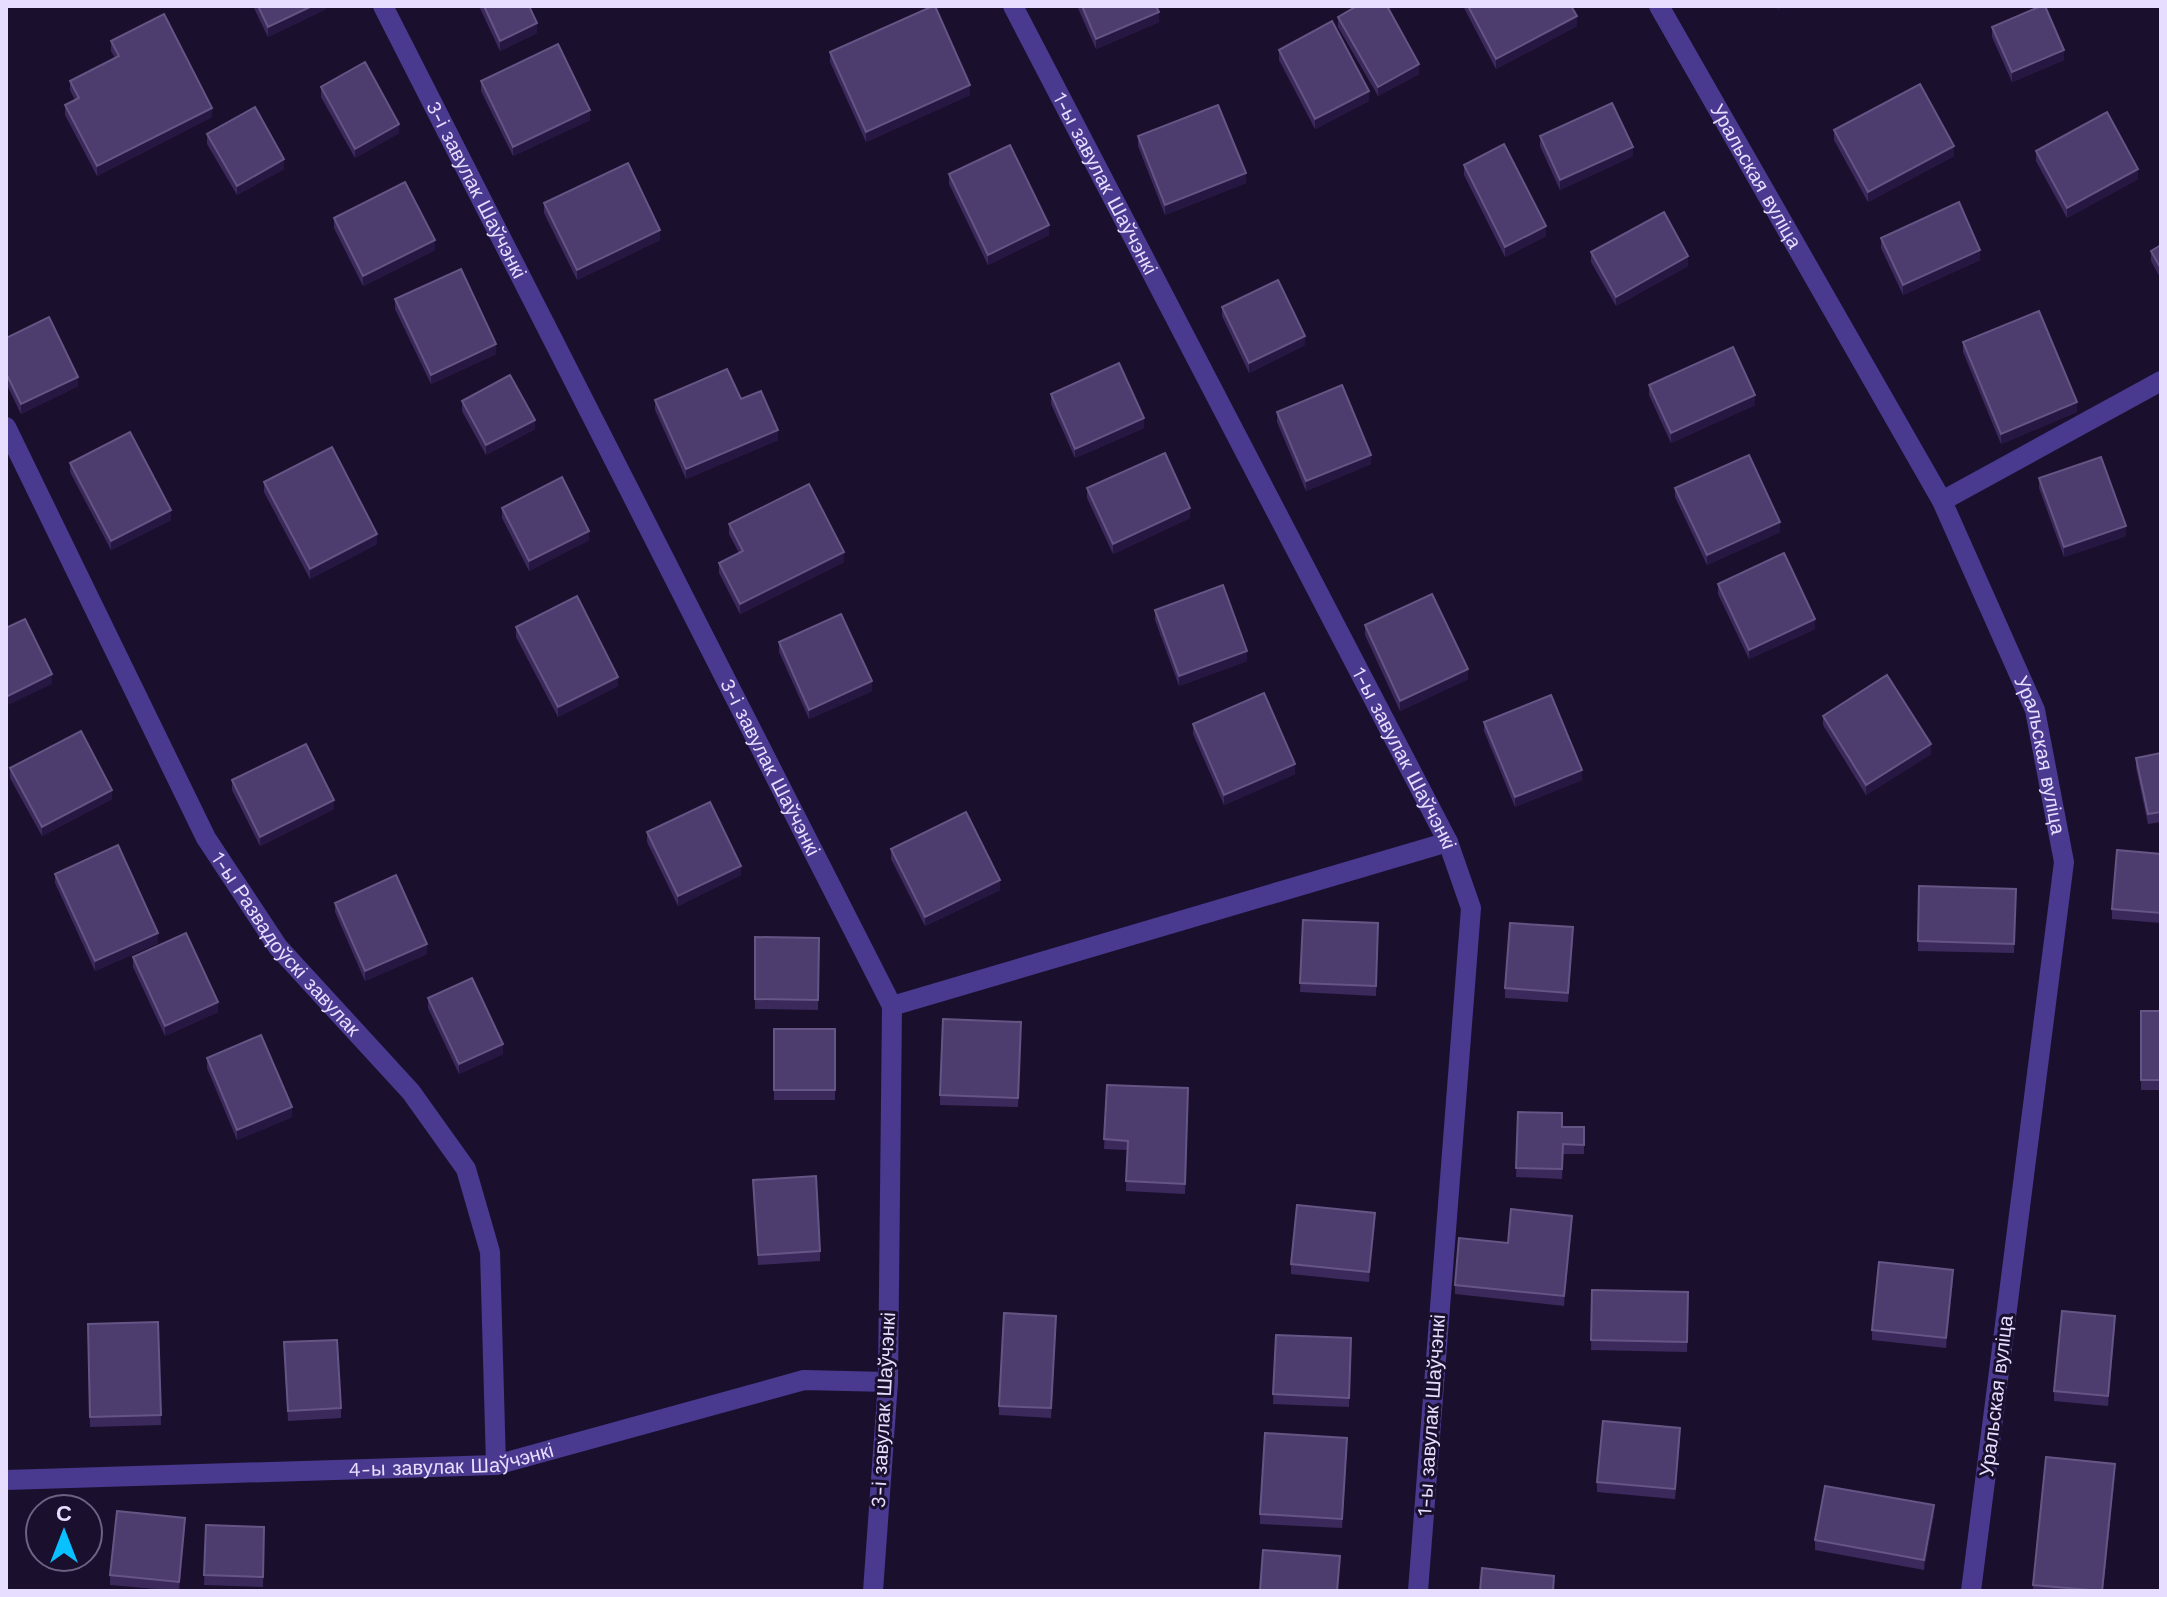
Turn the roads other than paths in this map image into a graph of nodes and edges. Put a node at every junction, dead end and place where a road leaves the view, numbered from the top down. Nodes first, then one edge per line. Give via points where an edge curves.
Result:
1 (383, 6) edge
2 (1013, 6) edge
3 (1659, 6) edge
4 (2161, 381) edge
5 (6, 427) edge
6 (1942, 501) junction
7 (1448, 842) junction
8 (892, 1006) junction
9 (888, 1382) junction
10 (496, 1465) junction
11 (6, 1480) edge
12 (873, 1591) edge
13 (1418, 1591) edge
14 (1971, 1591) edge

1 - 8 street, 3-і завулак Шаўчэнкі
2 - 7 street, 1-ы завулак Шаўчэнкі
3 - 6 street, Уральская вуліца
4 - 6 street
5 - 10 street, 1-ы Развадоўскі завулак via 206,838 278,947 411,1092 466,1169 490,1252
6 - 14 street, Уральская вуліца via 2035,710 2064,862
7 - 8 street
7 - 13 street, 1-ы завулак Шаўчэнкі via 1471,908
8 - 9 street, 3-і завулак Шаўчэнкі
9 - 10 street, 4-ы завулак Шаўчэнкі via 804,1380
9 - 12 street, 3-і завулак Шаўчэнкі
10 - 11 street, 4-ы завулак Шаўчэнкі

